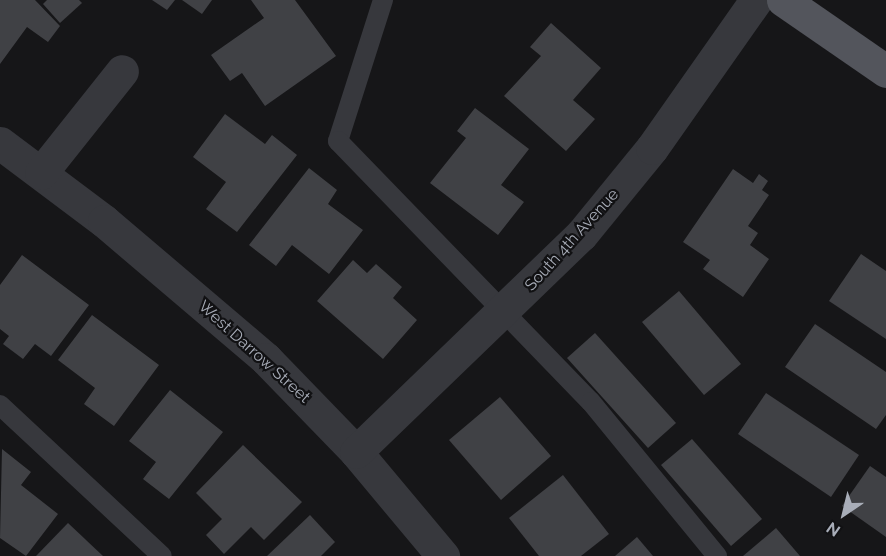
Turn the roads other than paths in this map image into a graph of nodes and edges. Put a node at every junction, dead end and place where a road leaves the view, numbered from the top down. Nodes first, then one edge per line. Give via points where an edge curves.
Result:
1 (383, 0) edge
2 (756, 0) edge
3 (783, 0) edge
4 (122, 71) dead end
5 (886, 71) edge
6 (0, 143) edge
7 (41, 173) junction
8 (505, 313) junction
9 (0, 405) edge
10 (356, 452) junction
11 (162, 556) edge
12 (443, 556) edge
13 (717, 556) edge

1 - 8 lane via 338,141
2 - 8 street, South 4th Avenue via 652,148 580,235
3 - 5 main road
4 - 7 street
6 - 7 street, West Darrow Street
7 - 10 street, West Darrow Street via 266,359
8 - 10 street, South 4th Avenue
8 - 13 lane via 591,402
9 - 11 lane
10 - 12 street, West Darrow Street

